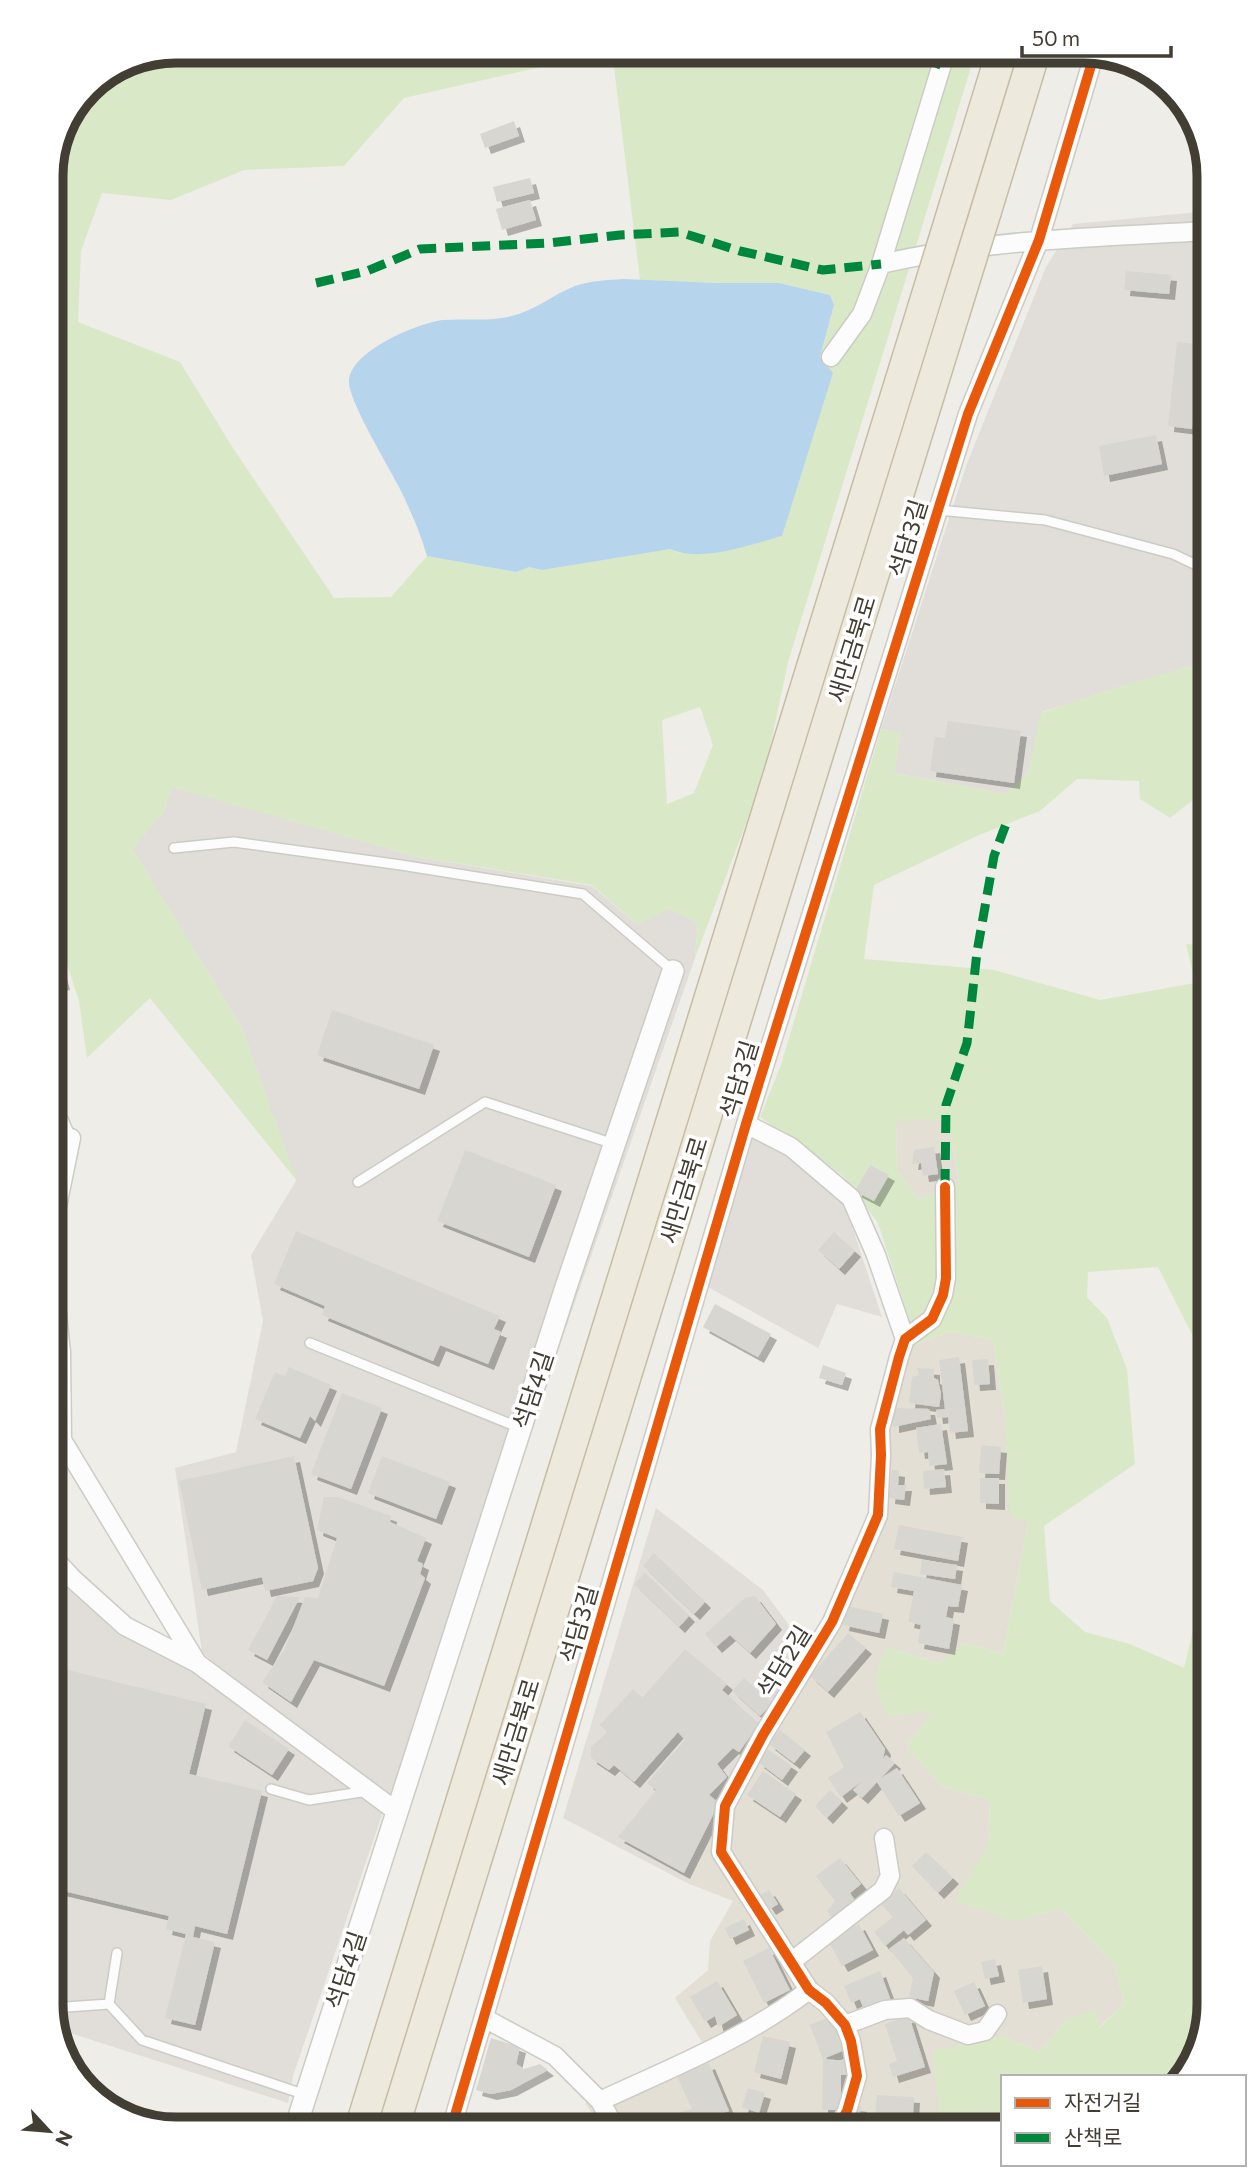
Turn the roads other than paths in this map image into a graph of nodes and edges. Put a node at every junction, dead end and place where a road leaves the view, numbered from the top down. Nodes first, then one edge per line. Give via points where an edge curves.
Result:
1 (942, 63) edge
2 (998, 63) edge
3 (1031, 63) edge
4 (1092, 63) edge
5 (1197, 232) edge
6 (1039, 240) junction
7 (881, 264) junction
8 (831, 357) dead end
9 (938, 510) junction
10 (1197, 565) edge
11 (174, 848) dead end
12 (673, 971) joint
13 (63, 1119) edge
14 (746, 1124) junction
15 (71, 1138) joint
16 (614, 1144) junction
17 (63, 1177) edge
18 (358, 1182) dead end
19 (945, 1187) dead end
20 (905, 1339) junction
21 (310, 1343) dead end
22 (520, 1428) junction
23 (63, 1453) edge
24 (63, 1568) edge
25 (63, 1580) edge
26 (74, 1580) junction
27 (197, 1663) junction
28 (271, 1789) dead end
29 (369, 1791) junction
30 (396, 1811) junction
31 (884, 1838) dead end
32 (117, 1953) dead end
33 (791, 1962) junction
34 (809, 1990) junction
35 (109, 2004) junction
36 (63, 2007) edge
37 (997, 2014) dead end
38 (484, 2018) junction
39 (845, 2025) junction
40 (306, 2095) junction
41 (600, 2102) junction
42 (299, 2117) edge
43 (364, 2117) edge
44 (397, 2117) edge
45 (455, 2117) edge
46 (609, 2117) edge
47 (844, 2117) edge

1 - 7 street
2 - 43 highway, 새만금북로, bridge
3 - 44 highway, 새만금북로, bridge
4 - 6 street, 석담3길
5 - 6 street
6 - 7 street
6 - 9 street, 석담3길 via 968,414
7 - 8 street via 862,314
9 - 10 lane via 1045,520
9 - 14 street, 석담3길
11 - 12 lane via 234,842 583,894
12 - 16 street, 석담4길
13 - 15 lane
14 - 20 street via 791,1147 851,1198
14 - 38 street, 석담3길
15 - 17 street
16 - 18 lane via 485,1102
16 - 22 street, 석담4길
19 - 20 street via 943,1295 932,1319
20 - 33 street, 석담2길 via 880,1429 878,1515 832,1622 762,1735 725,1806 721,1852
21 - 22 lane
22 - 30 street, 석담4길
23 - 27 street
24 - 26 street
25 - 26 lane
26 - 27 street via 125,1626
27 - 29 street
28 - 29 lane via 309,1800
29 - 30 street
30 - 40 street, 석담4길
31 - 33 street via 890,1876 883,1890
32 - 35 lane
33 - 34 street, 석담2길
34 - 39 street, 석담2길
34 - 41 street via 720,2044
35 - 36 lane
35 - 40 lane via 142,2040
37 - 39 street via 985,2031 968,2035 910,2008 885,2010
38 - 41 street via 555,2056
38 - 45 street, 석담3길
39 - 47 street, 석담2길 via 857,2076
40 - 42 street, 석담4길
41 - 46 street

